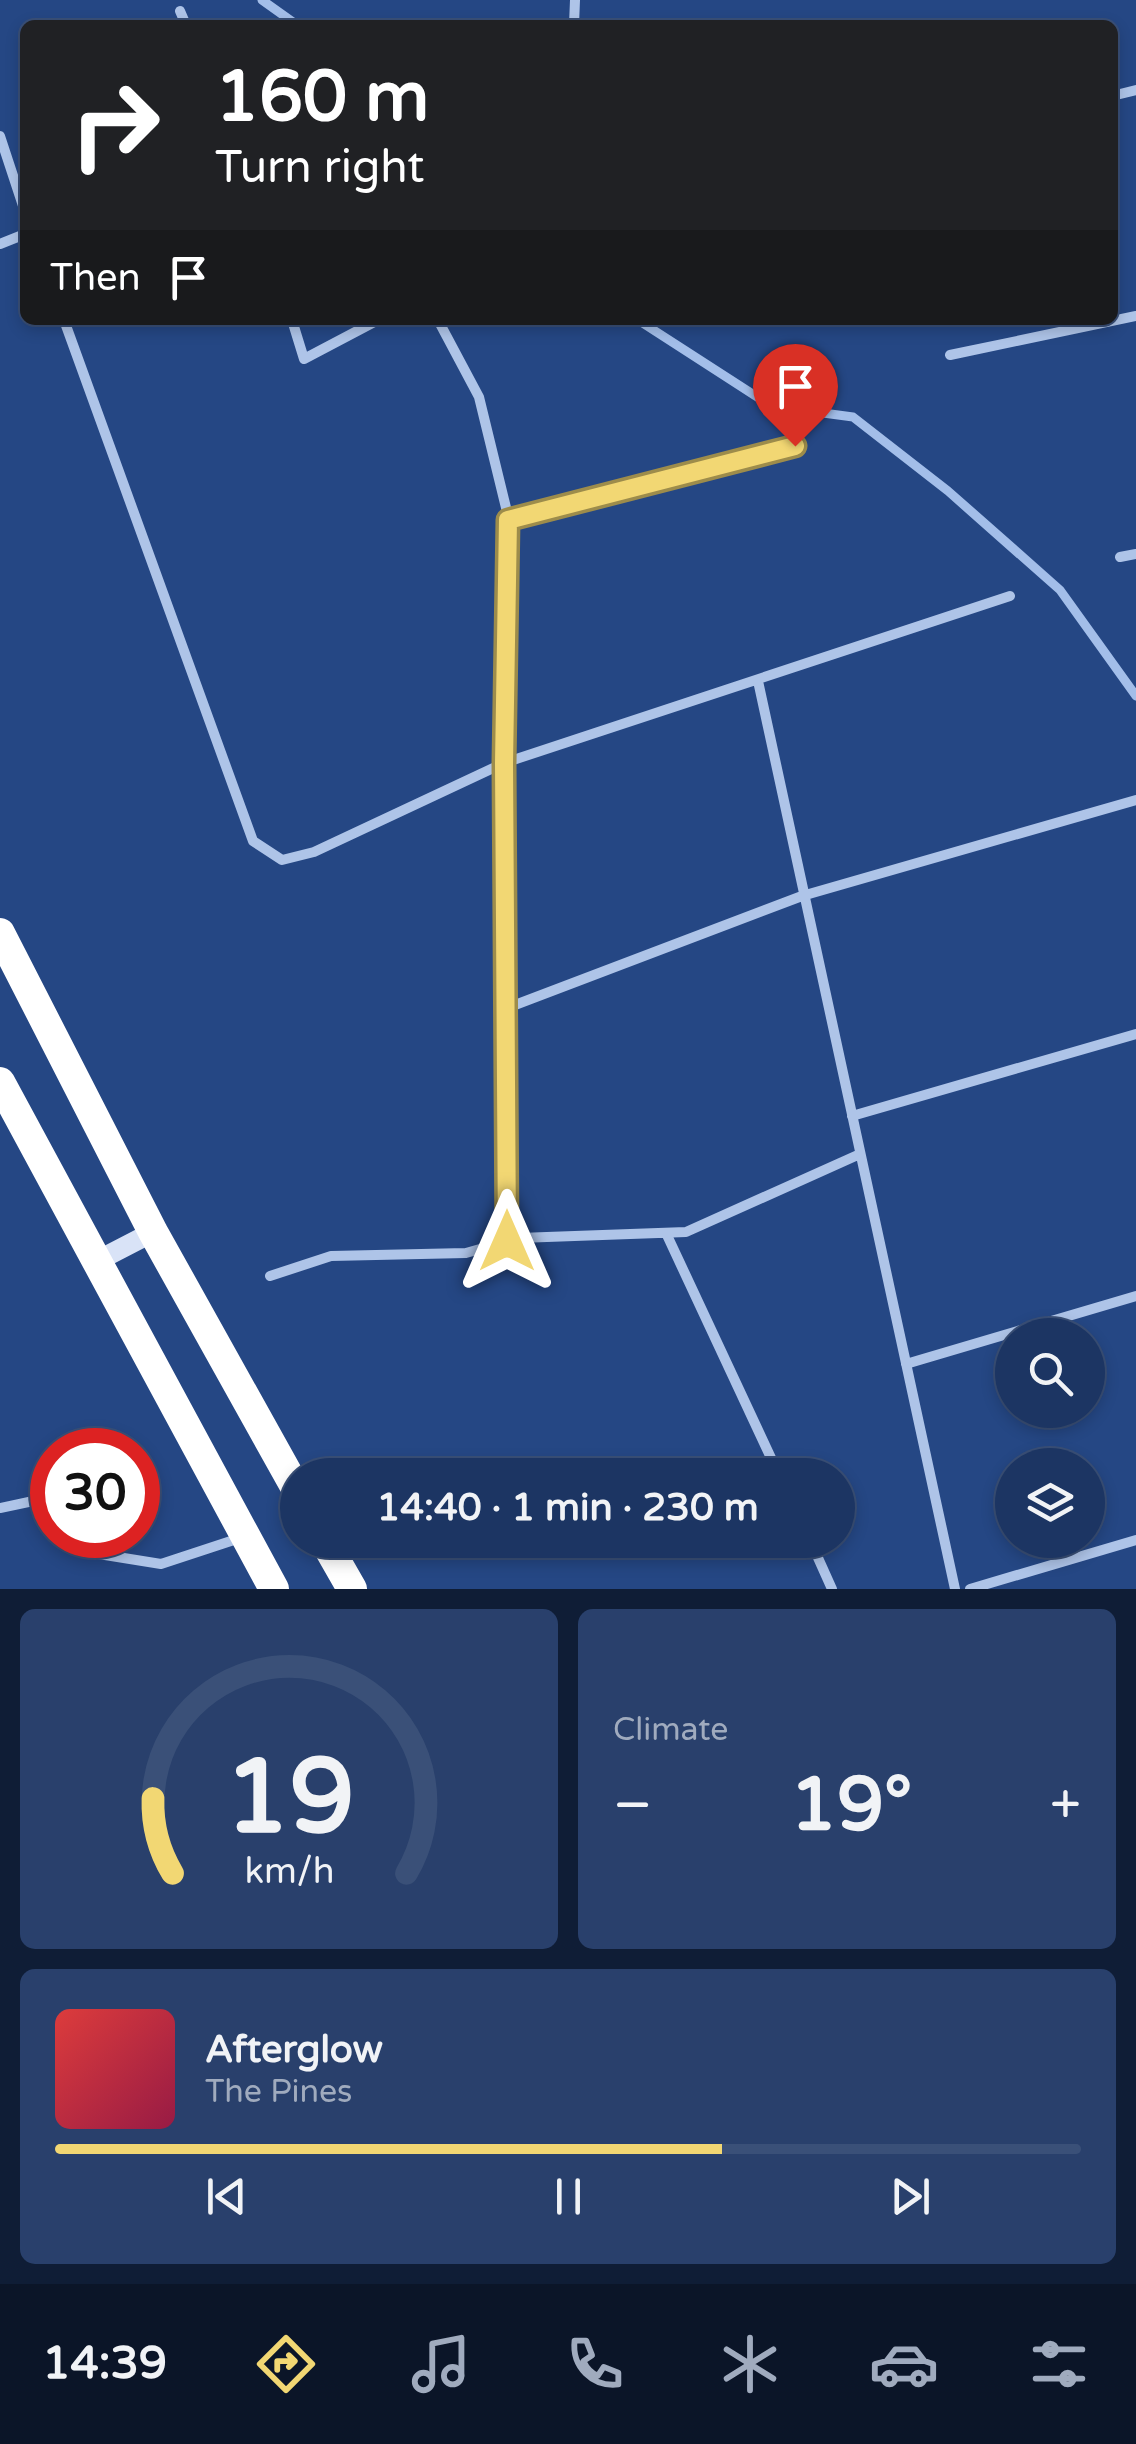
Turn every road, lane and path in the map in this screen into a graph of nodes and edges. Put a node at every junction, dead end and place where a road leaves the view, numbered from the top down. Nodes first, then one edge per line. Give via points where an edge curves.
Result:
1 (180, 12) dead end
2 (184, 20) edge
3 (0, 136) edge
4 (20, 197) edge
5 (66, 325) edge
6 (294, 325) edge
7 (368, 325) edge
8 (441, 325) edge
9 (1093, 325) edge
10 (950, 355) dead end
11 (795, 446) dead end
12 (508, 520) junction
13 (1136, 554) edge
14 (1120, 557) dead end
15 (1010, 596) dead end
16 (758, 681) junction
17 (504, 763) junction
18 (1136, 800) edge
19 (802, 896) junction
20 (0, 933) edge
21 (507, 1008) junction
22 (1136, 1034) edge
23 (0, 1082) edge
24 (852, 1116) junction
25 (860, 1154) junction
26 (154, 1232) junction
27 (666, 1233) junction
28 (507, 1241) junction
29 (97, 1261) junction
30 (270, 1276) dead end
31 (1136, 1296) edge
32 (906, 1364) junction
33 (771, 1458) edge
34 (280, 1460) edge
35 (30, 1501) edge
36 (0, 1508) edge
37 (246, 1536) junction
38 (1136, 1540) edge
39 (124, 1558) edge
40 (334, 1558) edge
41 (818, 1558) edge
42 (274, 1589) edge
43 (352, 1589) edge
44 (832, 1589) edge
45 (955, 1589) edge
46 (970, 1589) edge

1 - 2 street
3 - 4 street
5 - 17 street via 253,840 282,860 314,852
6 - 7 street via 304,358
8 - 12 street via 479,397
9 - 10 street
11 - 12 street
12 - 17 street
13 - 14 street
15 - 16 street
16 - 17 street
16 - 19 street
17 - 21 street
18 - 19 street
19 - 21 street
19 - 24 street
20 - 26 highway
21 - 28 street
22 - 24 street
23 - 29 highway
24 - 25 street
25 - 27 street via 686,1232
25 - 32 street
26 - 29 street
26 - 34 highway
27 - 28 street
27 - 33 street
28 - 30 street via 466,1253 331,1256
29 - 37 highway
31 - 32 street
32 - 45 street
35 - 36 street
37 - 39 street via 161,1564
37 - 42 highway
38 - 46 street
40 - 43 highway
41 - 44 street

